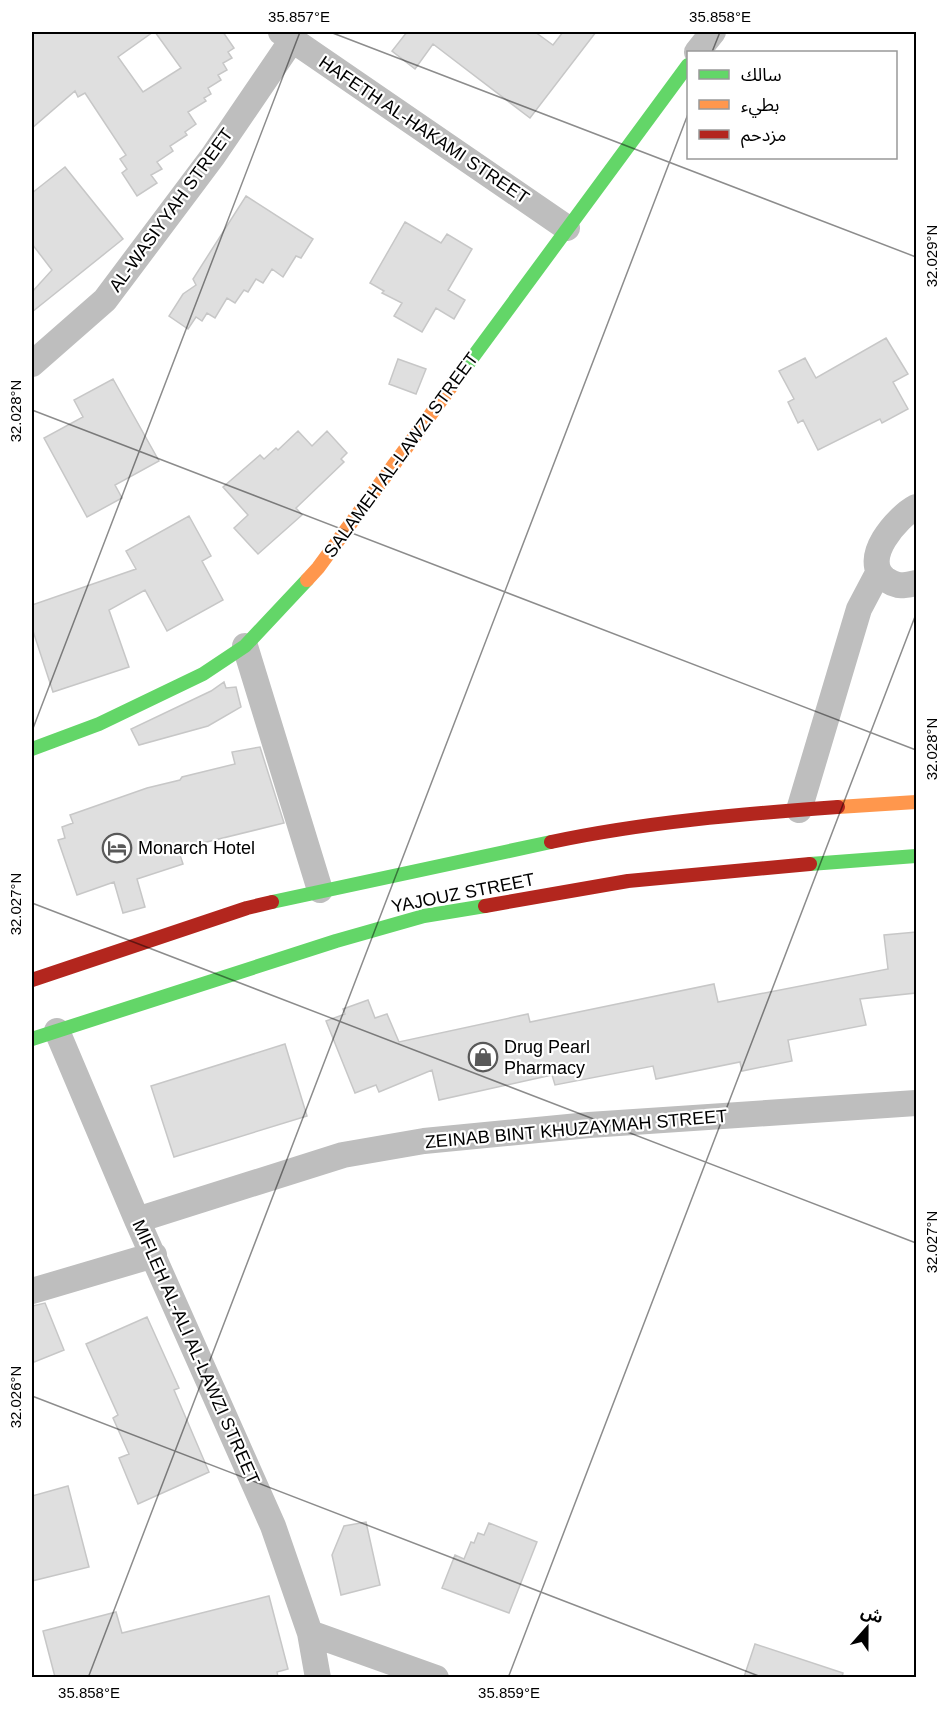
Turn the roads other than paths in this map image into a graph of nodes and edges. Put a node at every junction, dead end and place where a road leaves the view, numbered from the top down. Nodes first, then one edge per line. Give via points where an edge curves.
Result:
1 (713, 32) edge
2 (287, 36) edge
3 (699, 51) edge
4 (687, 66) edge
5 (567, 228) junction
6 (32, 364) edge
7 (916, 507) edge
8 (878, 573) junction
9 (916, 583) edge
10 (245, 646) junction
11 (32, 749) edge
12 (916, 802) edge
13 (799, 810) junction
14 (916, 856) edge
15 (320, 890) junction
16 (32, 980) edge
17 (57, 1031) junction
18 (32, 1039) edge
19 (916, 1103) edge
20 (137, 1220) junction
21 (154, 1255) junction
22 (32, 1291) edge
23 (310, 1633) junction
24 (318, 1677) edge
25 (436, 1677) edge

1 - 3 street
2 - 5 street, HAFETH AL-HAKAMI STREET
2 - 6 street, AL-WASIYYAH STREET via 213,156 105,300
4 - 5 main road, SALAMEH AL-LAWZI STREET
5 - 10 main road, SALAMEH AL-LAWZI STREET via 318,568
7 - 8 street via 889,531 877,555
8 - 9 street via 898,585
8 - 13 street via 859,609
10 - 11 main road, SALAMEH AL-LAWZI STREET via 203,674 99,724
10 - 15 street
12 - 13 main road, YAJOUZ STREET
13 - 15 main road, YAJOUZ STREET via 586,834
14 - 17 main road, YAJOUZ STREET via 628,881 424,916
15 - 16 main road, YAJOUZ STREET via 247,908
17 - 18 main road, YAJOUZ STREET
17 - 20 street, MIFLEH AL-ALI AL-LAWZI STREET
19 - 20 street, ZEINAB BINT KHUZAYMAH STREET via 577,1126 424,1141 343,1155
20 - 21 street, MIFLEH AL-ALI AL-LAWZI STREET
21 - 22 street
21 - 23 street, MIFLEH AL-ALI AL-LAWZI STREET via 273,1526
23 - 24 street, MIFLEH AL-ALI AL-LAWZI STREET
23 - 25 street

